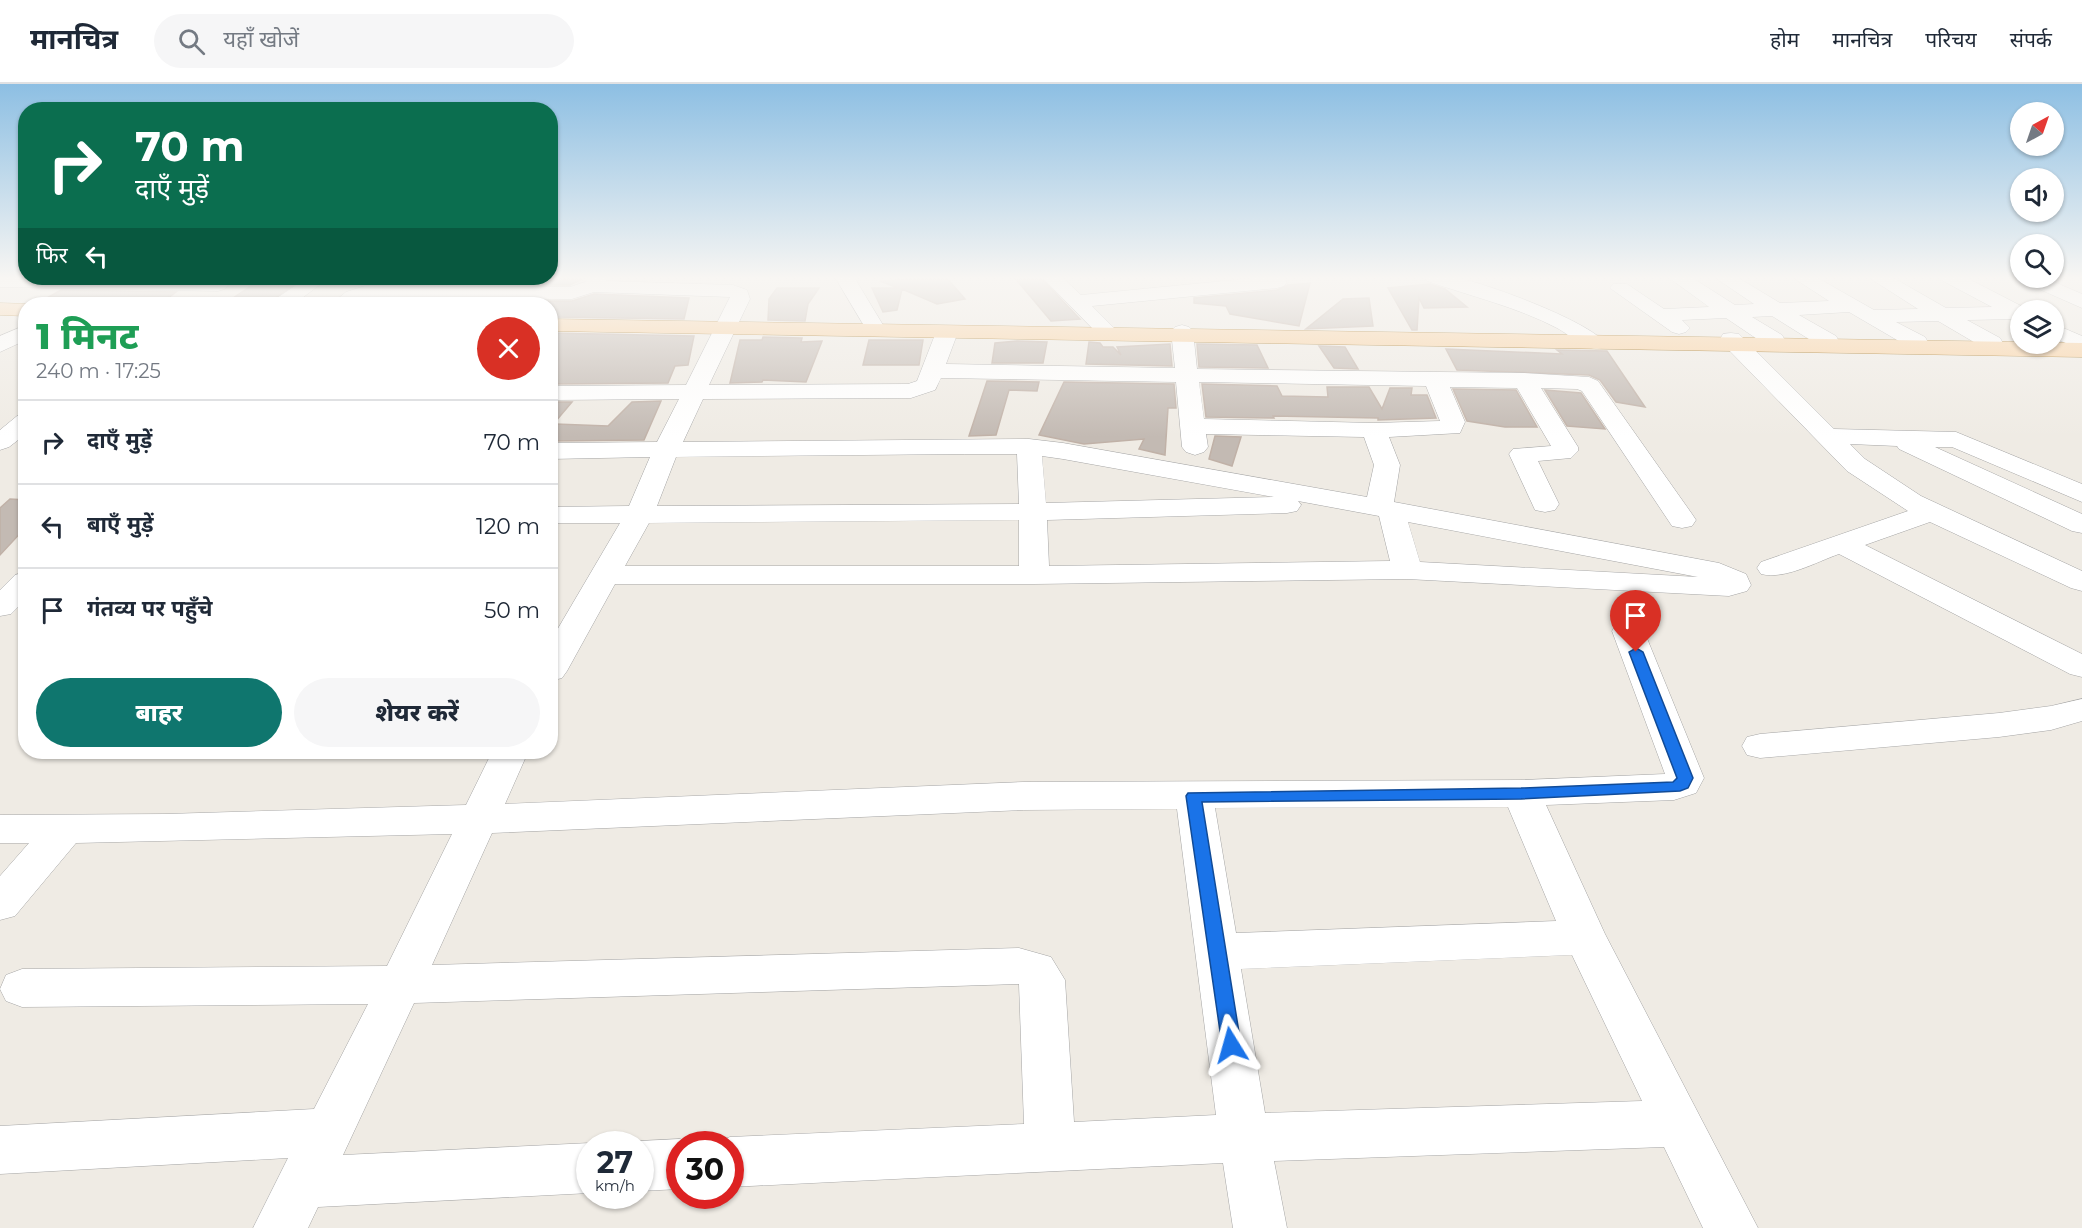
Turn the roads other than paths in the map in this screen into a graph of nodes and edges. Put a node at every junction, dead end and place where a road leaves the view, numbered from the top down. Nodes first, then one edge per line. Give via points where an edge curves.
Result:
1 (725, 330) edge
2 (896, 330) edge
3 (1126, 330) edge
4 (1572, 330) edge
5 (1683, 330) edge
6 (1759, 330) edge
7 (1811, 330) edge
8 (1895, 330) edge
9 (1969, 330) edge
10 (946, 332) junction
11 (1182, 334) junction
12 (2064, 335) edge
13 (18, 336) edge
14 (1693, 338) junction
15 (1590, 340) junction
16 (1774, 340) junction
17 (1828, 341) junction
18 (1734, 342) junction
19 (1917, 342) junction
20 (1992, 343) junction
21 (2082, 344) edge
22 (0, 345) edge
23 (2082, 350) edge
24 (932, 370) junction
25 (558, 373) edge
26 (1187, 374) junction
27 (1435, 379) junction
28 (1524, 380) junction
29 (700, 381) junction
30 (558, 392) edge
31 (18, 427) edge
32 (1374, 430) junction
33 (1826, 436) junction
34 (1896, 438) junction
35 (0, 442) edge
36 (1029, 447) junction
37 (666, 450) junction
38 (558, 451) edge
39 (2082, 494) edge
40 (1340, 501) junction
41 (1545, 504) dead end
42 (1385, 509) junction
43 (1033, 512) junction
44 (1931, 512) junction
45 (640, 513) junction
46 (558, 514) edge
47 (1682, 520) dead end
48 (2082, 525) edge
49 (1841, 544) junction
50 (1772, 568) dead end
51 (1407, 570) junction
52 (606, 575) junction
53 (1034, 575) junction
54 (2082, 582) edge
55 (18, 589) edge
56 (0, 608) edge
57 (1628, 631) dead end
58 (558, 657) edge
59 (2082, 667) edge
60 (2082, 710) edge
61 (1760, 746) dead end
62 (507, 759) edge
63 (1521, 793) junction
64 (1194, 796) junction
65 (478, 819) junction
66 (66, 828) junction
67 (0, 829) edge
68 (0, 904) edge
69 (1585, 937) junction
70 (1218, 952) junction
71 (400, 986) junction
72 (22, 988) dead end
73 (1678, 1123) junction
74 (328, 1132) junction
75 (1245, 1138) junction
76 (1050, 1147) junction
77 (0, 1150) edge
78 (744, 1161) edge
79 (576, 1169) edge
80 (303, 1182) junction
81 (280, 1228) edge
82 (1260, 1228) edge
83 (1731, 1228) edge

1 - 29 street
2 - 10 main road
3 - 11 main road
4 - 15 street
5 - 14 street
6 - 16 street
7 - 17 street
8 - 19 street
9 - 20 street
10 - 11 main road
10 - 24 street
11 - 15 main road
11 - 26 street
12 - 21 street
13 - 22 street
14 - 15 main road
14 - 18 main road
15 - 18 main road
16 - 17 main road
16 - 18 main road
17 - 19 main road
18 - 23 main road
18 - 33 street
19 - 20 main road
20 - 21 main road
24 - 26 street
24 - 29 street via 927,385 910,390
25 - 29 street
26 - 27 street
26 - 32 street via 1193,436
27 - 28 street
27 - 32 street via 1453,422 1451,428
28 - 41 street via 1565,447 1562,453 1522,454
28 - 47 street via 1575,381 1590,386
29 - 30 street
29 - 37 street
31 - 35 street
32 - 42 street via 1387,465
33 - 34 street
33 - 44 street via 1856,465
34 - 39 street via 1966,443
34 - 48 street
36 - 37 street
36 - 40 street
36 - 43 street
37 - 38 street
37 - 45 street
40 - 42 street
40 - 43 street
42 - 51 street
42 - 51 street via 1719,572 1735,580 1736,585
43 - 45 street
43 - 53 street
44 - 49 street
44 - 54 street
45 - 46 street
45 - 52 street
49 - 50 street
49 - 59 street
51 - 53 street
52 - 53 street
52 - 58 street
55 - 56 street
57 - 63 street via 1685,778 1683,784 1674,788
60 - 61 street via 1999,725
62 - 65 street
63 - 64 street
63 - 69 street
64 - 65 street via 1023,796
64 - 70 street
65 - 66 street
65 - 71 street
66 - 67 street
66 - 68 street
69 - 70 street
69 - 73 street
70 - 75 street
71 - 72 street
71 - 74 street
71 - 76 street via 1019,966 1035,970 1042,980
73 - 75 street
73 - 83 street
74 - 77 street
74 - 80 street
75 - 76 street
75 - 82 street
76 - 78 street
79 - 80 street
80 - 81 street

